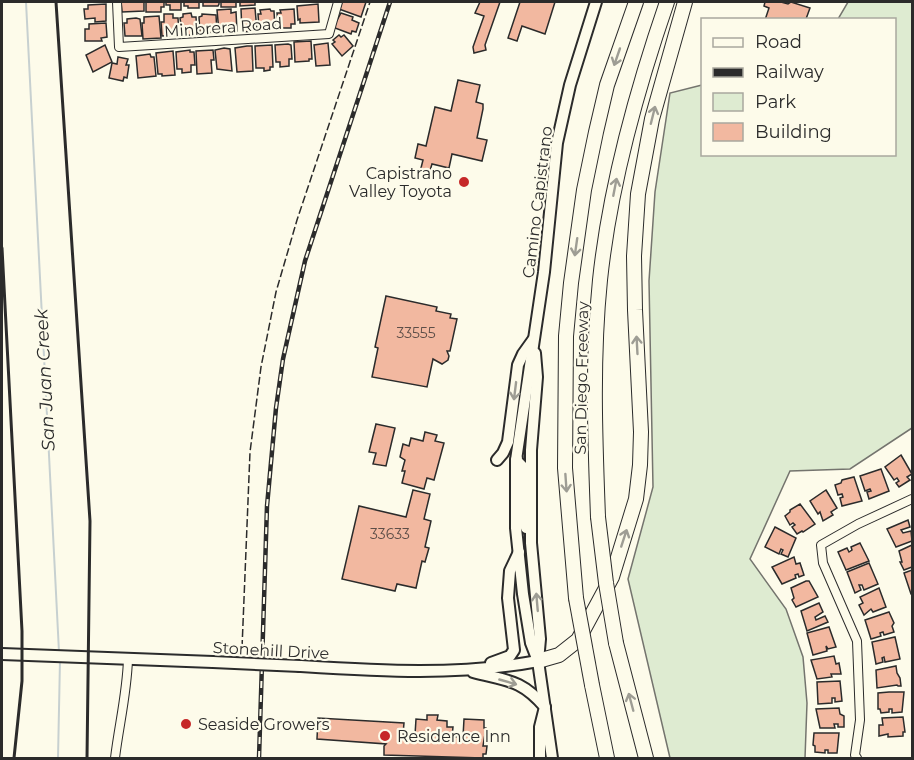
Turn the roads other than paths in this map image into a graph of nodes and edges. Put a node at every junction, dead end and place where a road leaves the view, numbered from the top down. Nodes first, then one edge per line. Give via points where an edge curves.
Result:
1 (117, 2) edge
2 (338, 2) edge
3 (596, 2) edge
4 (636, 2) edge
5 (667, 2) edge
6 (685, 2) edge
7 (535, 338) junction
8 (536, 363) junction
9 (497, 460) dead end
10 (516, 460) junction
11 (912, 499) edge
12 (531, 543) junction
13 (519, 551) junction
14 (5, 654) edge
15 (128, 659) junction
16 (538, 661) junction
17 (464, 670) junction
18 (545, 708) junction
19 (854, 757) edge
20 (115, 759) edge
21 (540, 759) edge
22 (552, 759) edge
23 (606, 759) edge
24 (646, 759) edge

1 - 2 street, Minbrera Road via 118,47 329,34
3 - 7 main road, Camino Capistrano via 557,143
4 -> 23 highway, San Diego Freeway, bridge via 598,123 584,190 566,336 565,468 576,598
24 -> 5 highway, San Diego Freeway, bridge via 616,643 598,517 596,346 600,280 626,137
16 -> 6 highway via 559,655 578,640 612,577 636,499 641,432 634,256 638,194 652,119
7 - 8 main road, Camino Capistrano
7 -> 9 main road via 518,365 508,442
7 - 10 main road, Camino Capistrano
8 - 10 main road via 528,440
8 - 12 main road, Camino Capistrano
10 - 12 main road via 523,467 524,522
10 - 13 main road, Camino Capistrano
11 - 19 street via 821,545 823,563 856,641 860,720
16 -> 12 main road, Camino Capistrano via 540,639
13 - 16 main road, Camino Capistrano via 531,643
13 - 17 main road via 510,571 508,598 514,650 502,660
14 - 15 main road, Stonehill Drive
15 - 17 main road, Stonehill Drive, bridge via 401,671
15 - 20 street
16 - 17 main road, Stonehill Drive
16 - 18 main road, Camino Capistrano
17 -> 18 main road via 511,681 532,693
18 - 21 main road via 540,727
18 - 22 main road, Camino Capistrano

